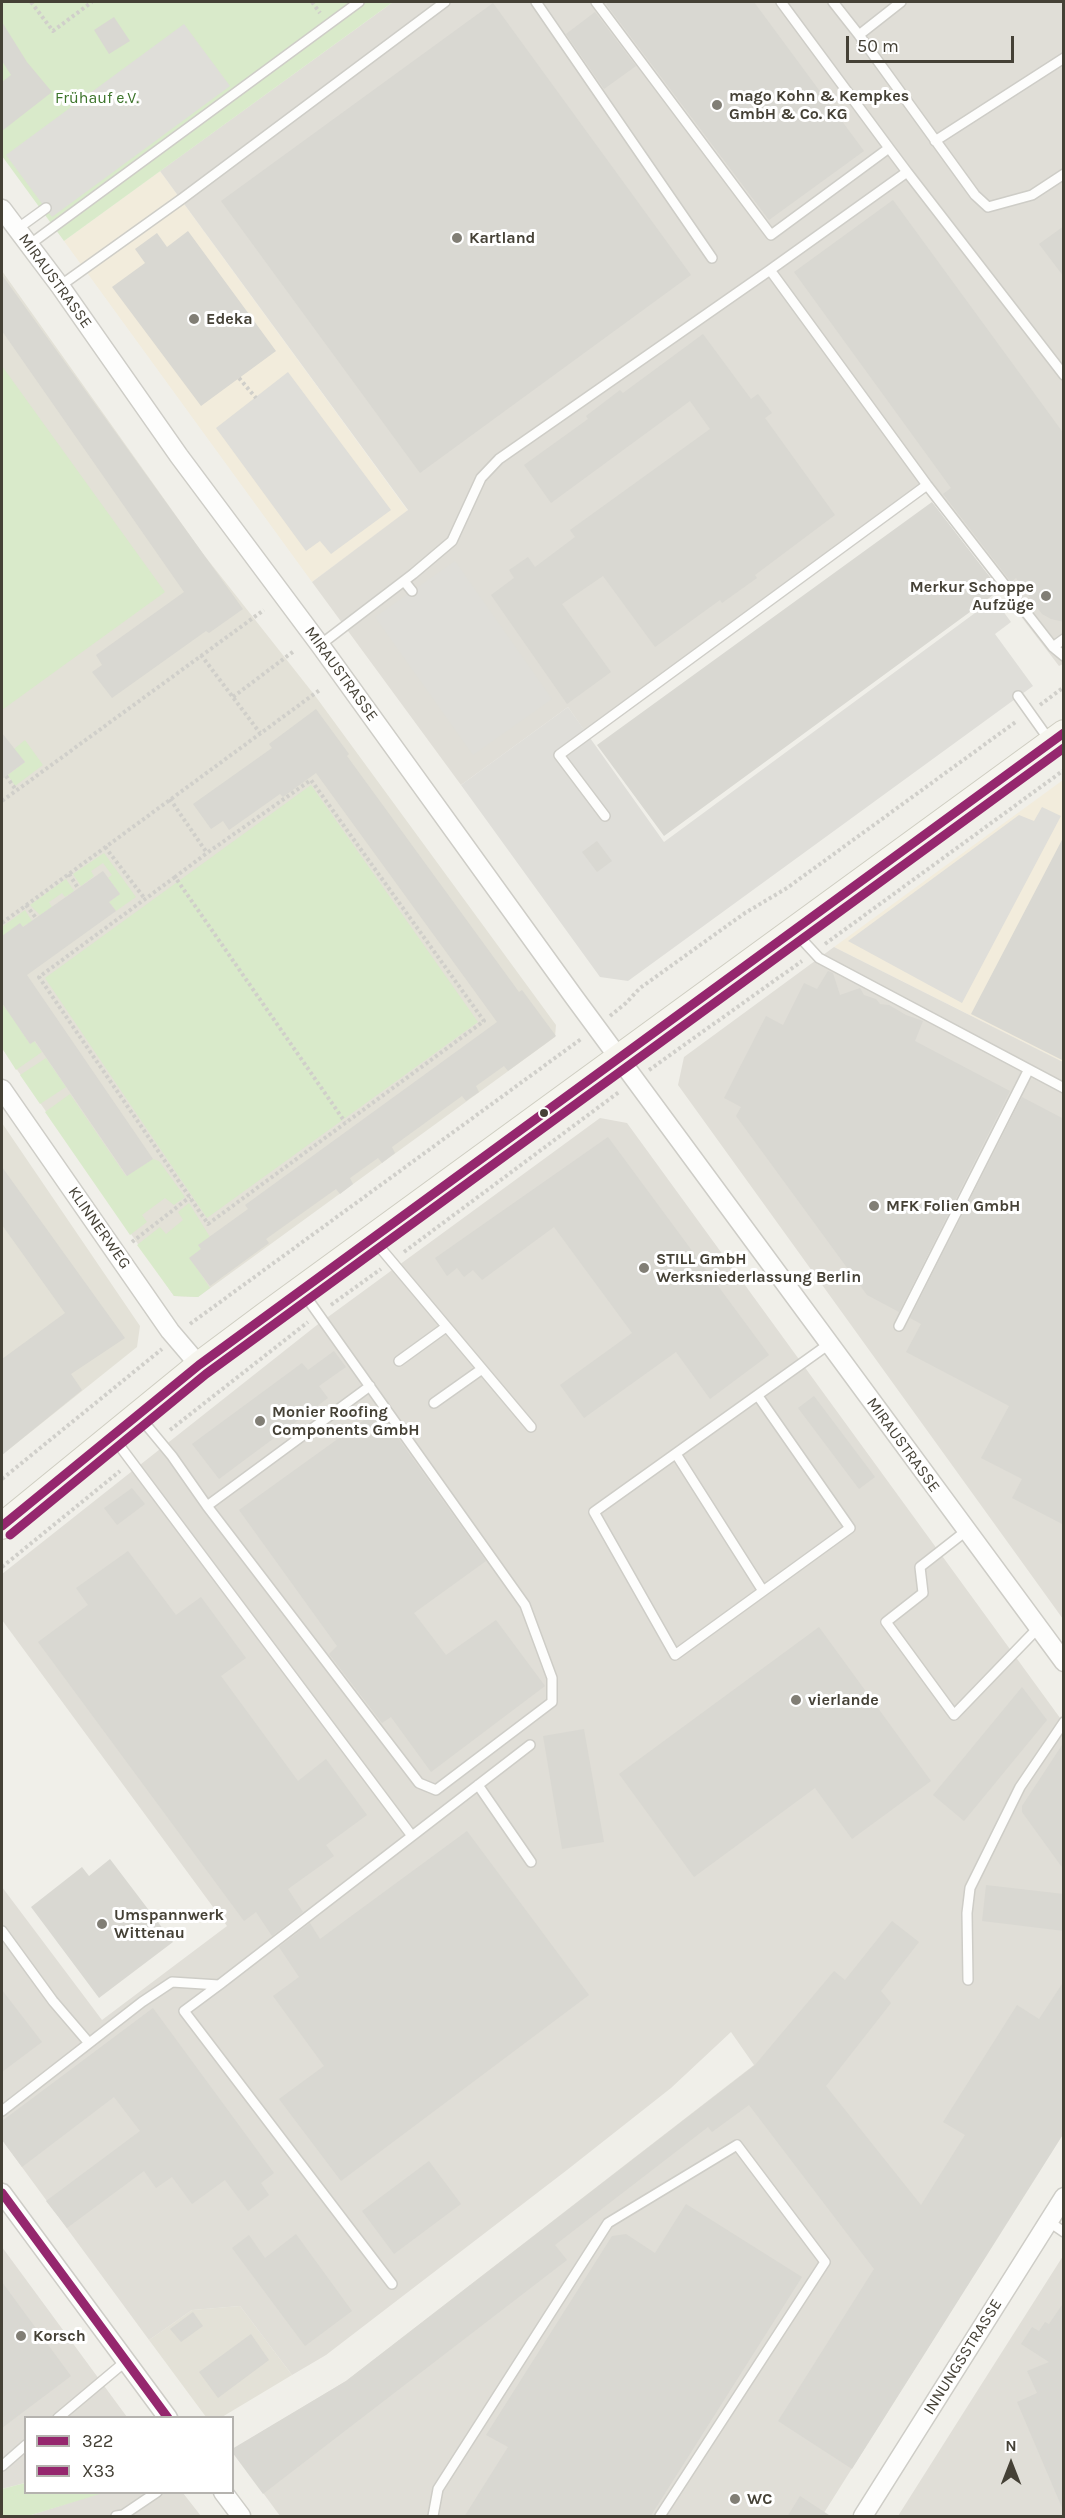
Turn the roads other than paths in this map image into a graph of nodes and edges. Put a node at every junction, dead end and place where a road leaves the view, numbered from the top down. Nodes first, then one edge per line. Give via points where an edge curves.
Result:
1 (359, 2) edge
2 (445, 2) edge
3 (536, 2) edge
4 (596, 2) edge
5 (781, 2) edge
6 (832, 2) edge
7 (901, 2) edge
8 (859, 35) junction
9 (1064, 58) edge
10 (935, 141) junction
11 (889, 148) junction
12 (907, 172) junction
13 (1064, 174) edge
14 (45, 208) dead end
15 (7, 218) edge
16 (29, 245) junction
17 (712, 258) dead end
18 (770, 270) junction
19 (60, 286) junction
20 (1064, 375) edge
21 (927, 485) junction
22 (404, 581) junction
23 (412, 591) dead end
24 (1064, 639) edge
25 (320, 645) junction
26 (1053, 647) junction
27 (1064, 656) edge
28 (1018, 696) dead end
29 (1057, 737) edge
30 (605, 816) dead end
31 (793, 930) junction
32 (619, 1056) junction
33 (1028, 1071) junction
34 (1064, 1088) edge
35 (2, 1089) edge
36 (371, 1237) junction
37 (301, 1289) junction
38 (899, 1326) dead end
39 (446, 1327) junction
40 (829, 1344) junction
41 (399, 1361) dead end
42 (200, 1365) junction
43 (482, 1369) junction
44 (369, 1386) junction
45 (758, 1396) junction
46 (434, 1403) dead end
47 (138, 1415) junction
48 (531, 1427) dead end
49 (113, 1436) junction
50 (676, 1454) junction
51 (207, 1506) junction
52 (2, 1526) edge
53 (966, 1530) junction
54 (763, 1591) junction
55 (1038, 1628) junction
56 (1064, 1662) edge
57 (1064, 1722) edge
58 (530, 1745) dead end
59 (478, 1785) junction
60 (412, 1836) junction
61 (531, 1862) dead end
62 (2, 1931) edge
63 (968, 1980) dead end
64 (219, 1985) junction
65 (89, 2043) junction
66 (2, 2111) edge
67 (2, 2193) edge
68 (1064, 2197) edge
69 (1048, 2221) junction
70 (1064, 2232) edge
71 (392, 2284) dead end
72 (126, 2361) junction
73 (60, 2416) edge
74 (167, 2416) edge
75 (24, 2447) edge
76 (2, 2466) edge
77 (155, 2494) edge
78 (224, 2494) edge
79 (433, 2516) edge
80 (116, 2517) edge
81 (241, 2517) edge
82 (660, 2517) edge
83 (863, 2517) edge

1 - 16 lane
2 - 19 lane
3 - 17 lane
4 - 11 lane via 771,235
5 - 11 lane
6 - 8 lane
7 - 8 lane
8 - 10 lane
9 - 10 lane
10 - 13 lane via 988,207 1032,195
11 - 12 lane
12 - 18 lane
12 - 20 lane
14 - 15 lane
15 - 16 street, MIRAUSTRASSE
16 - 19 street, MIRAUSTRASSE
18 - 21 lane
18 - 22 lane via 499,459 481,478 452,540
19 - 25 street, MIRAUSTRASSE
21 - 26 lane
21 - 30 lane via 559,755
22 - 23 lane
22 - 25 lane
24 - 26 lane
25 - 32 street, MIRAUSTRASSE
26 - 27 lane
28 - 29 lane via 1029,712
29 - 31 main road
31 - 32 main road
31 - 33 lane via 819,958
32 - 36 main road
32 - 40 street, MIRAUSTRASSE
33 - 34 lane
33 - 38 lane
35 - 42 street, KLINNERWEG via 170,1331
36 - 37 main road
36 - 39 lane
37 - 42 main road
37 - 44 lane
39 - 41 lane
39 - 43 lane
40 - 45 lane
40 - 53 street, MIRAUSTRASSE
42 - 47 main road
43 - 46 lane
43 - 48 lane
44 - 51 lane
44 - 51 lane via 525,1605 552,1678 552,1702 436,1790 419,1783
45 - 50 lane
45 - 54 lane via 850,1528
47 - 49 main road
47 - 51 lane
49 - 52 main road
49 - 60 lane
50 - 54 lane
50 - 54 lane via 594,1512 675,1655
53 - 55 street, MIRAUSTRASSE
53 - 55 lane via 920,1567 923,1593 886,1622 954,1715
55 - 56 street, MIRAUSTRASSE
57 - 63 lane via 1020,1787 970,1888
58 - 59 lane
59 - 60 lane
59 - 61 lane
60 - 64 lane
62 - 65 lane
64 - 65 lane via 172,1982
64 - 71 lane via 184,2011
65 - 66 lane
67 - 72 street
68 - 69 street, INNUNGSSTRASSE
69 - 70 lane
69 - 83 street, INNUNGSSTRASSE
72 - 73 lane
72 - 74 street
75 - 76 lane
77 - 80 lane
78 - 81 street
79 - 82 lane via 438,2489 608,2223 737,2145 825,2262

